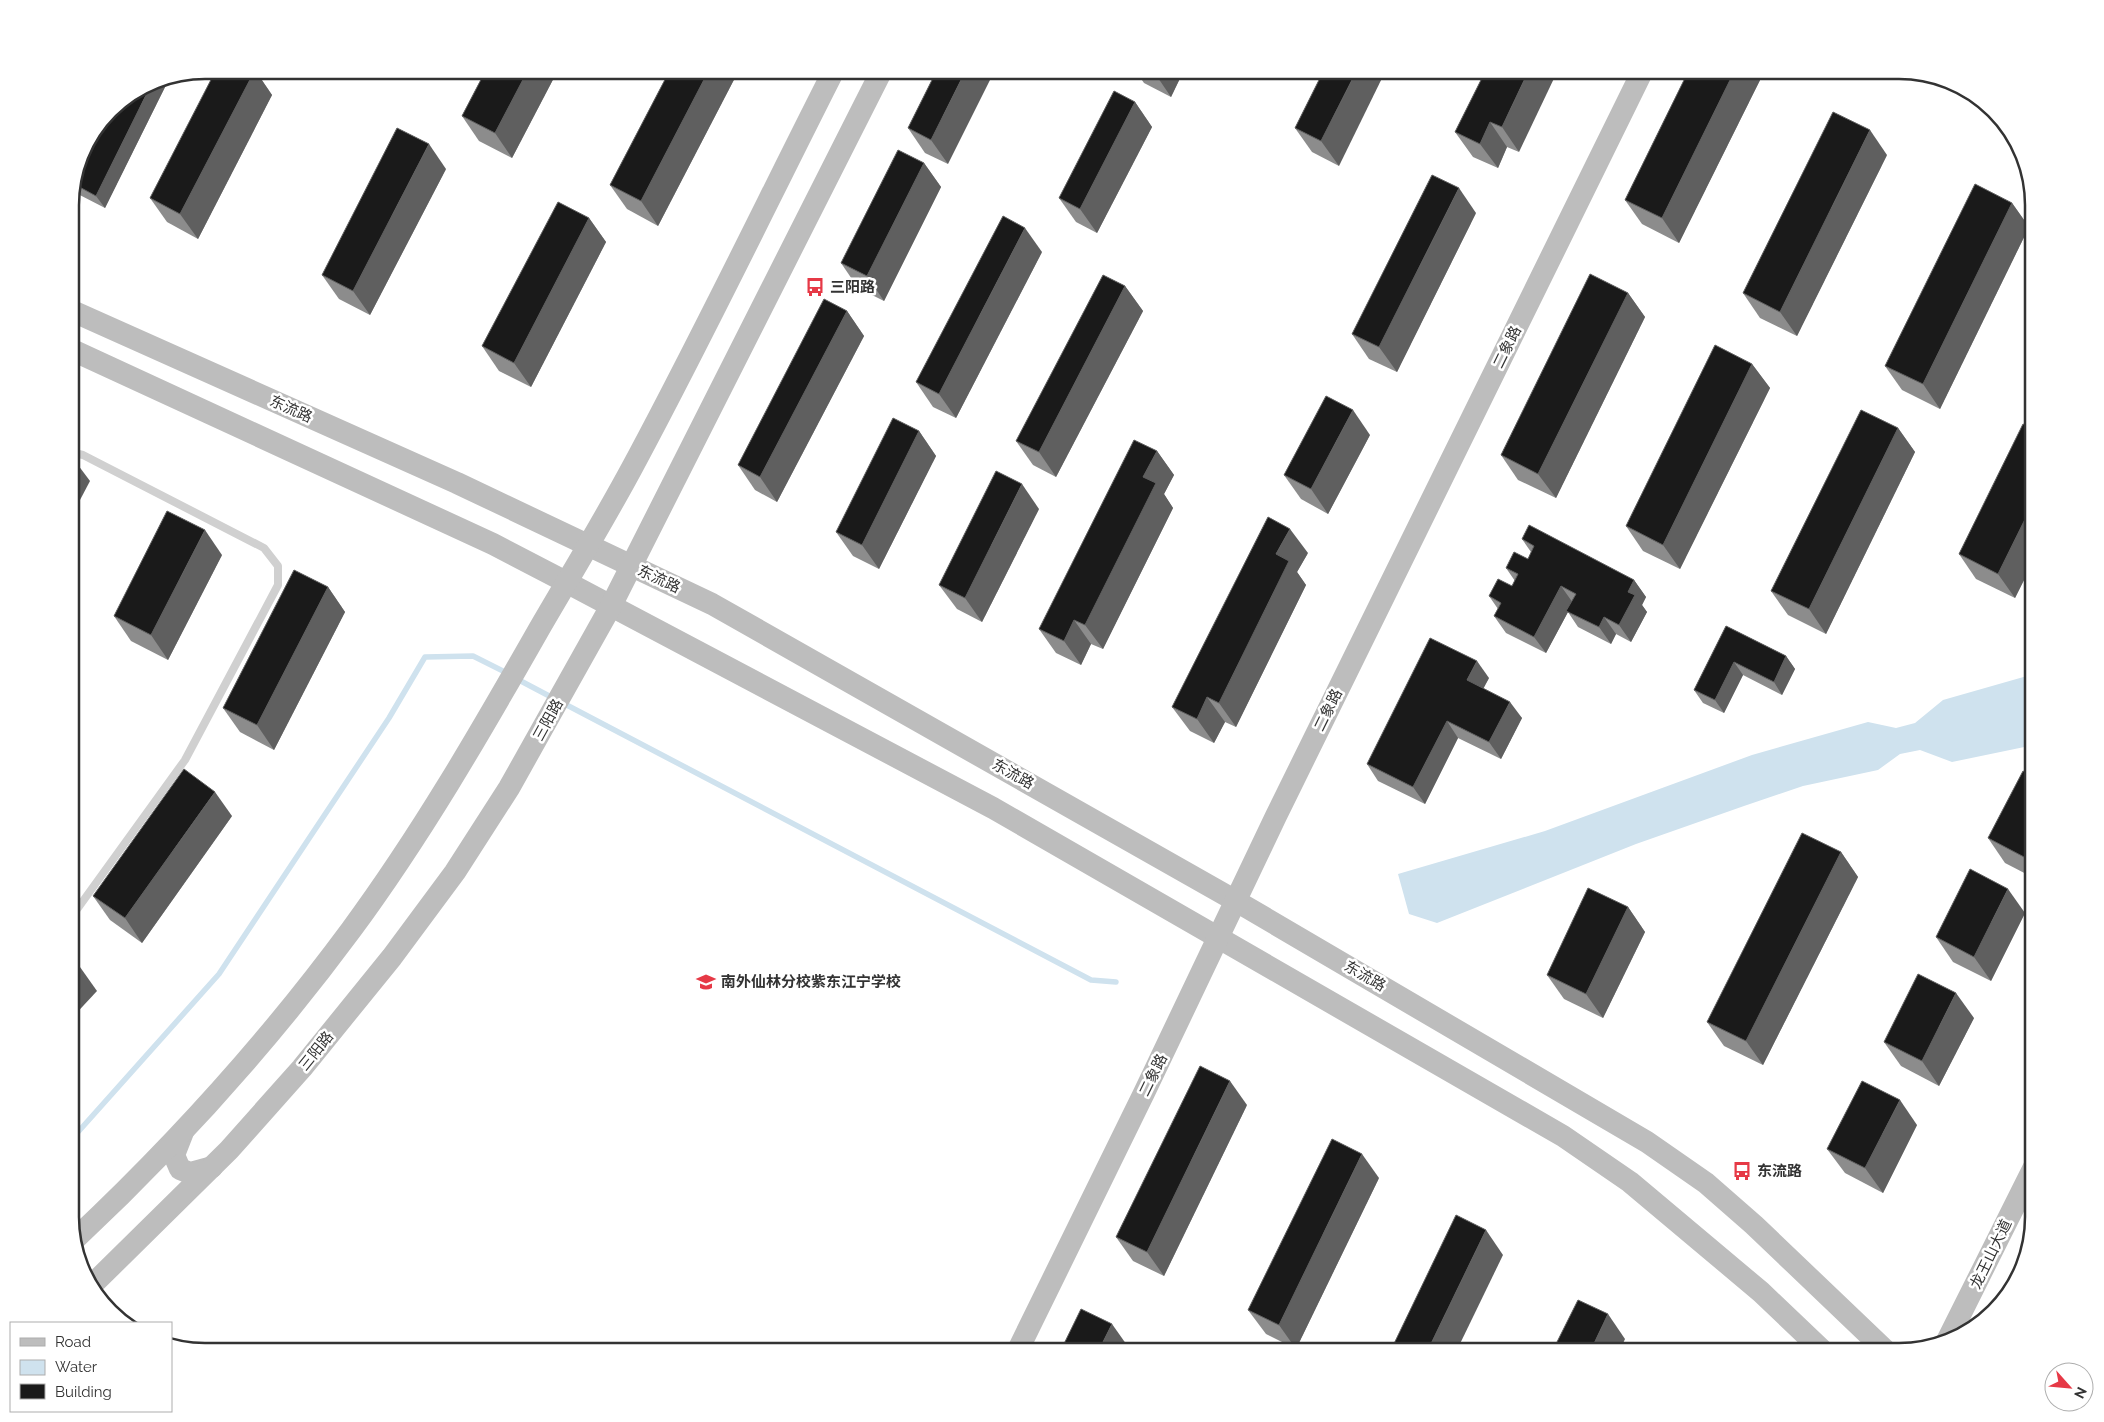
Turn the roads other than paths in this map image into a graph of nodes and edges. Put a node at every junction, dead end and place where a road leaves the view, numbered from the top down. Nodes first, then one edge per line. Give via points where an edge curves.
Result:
1 (829, 79) edge
2 (877, 79) edge
3 (1640, 79) edge
4 (79, 314) edge
5 (79, 353) edge
6 (79, 454) edge
7 (588, 545) junction
8 (631, 566) junction
9 (566, 582) junction
10 (611, 606) junction
11 (1236, 901) junction
12 (79, 907) edge
13 (1218, 938) junction
14 (184, 1129) junction
15 (212, 1167) junction
16 (2025, 1185) edge
17 (80, 1234) edge
18 (96, 1281) edge
19 (1952, 1331) edge
20 (1021, 1343) edge
21 (1815, 1343) edge
22 (1878, 1343) edge

1 - 7 main road via 633,466
2 - 8 main road, 三阳路
3 - 11 main road, 二象路
4 - 7 main road, 东流路
5 - 9 main road via 493,544
6 - 12 lane via 264,548 278,566 278,585 185,760
7 - 8 main road, 东流路
7 - 9 main road
8 - 10 main road, 三阳路
8 - 11 main road, 东流路 via 712,604
9 - 10 main road
9 - 14 main road via 492,713 352,929 278,1023
10 - 13 main road via 992,808
10 - 15 main road, 三阳路 via 541,733 455,872 392,957 302,1068
11 - 13 main road, 二象路
11 - 22 main road, 东流路 via 1647,1142 1706,1183
13 - 20 main road, 二象路
13 - 21 main road via 1563,1136 1630,1182 1762,1292
14 - 15 main road via 174,1155 180,1169 190,1173
14 - 17 main road
15 - 18 main road, 三阳路
16 - 19 main road, 龙王山大道

